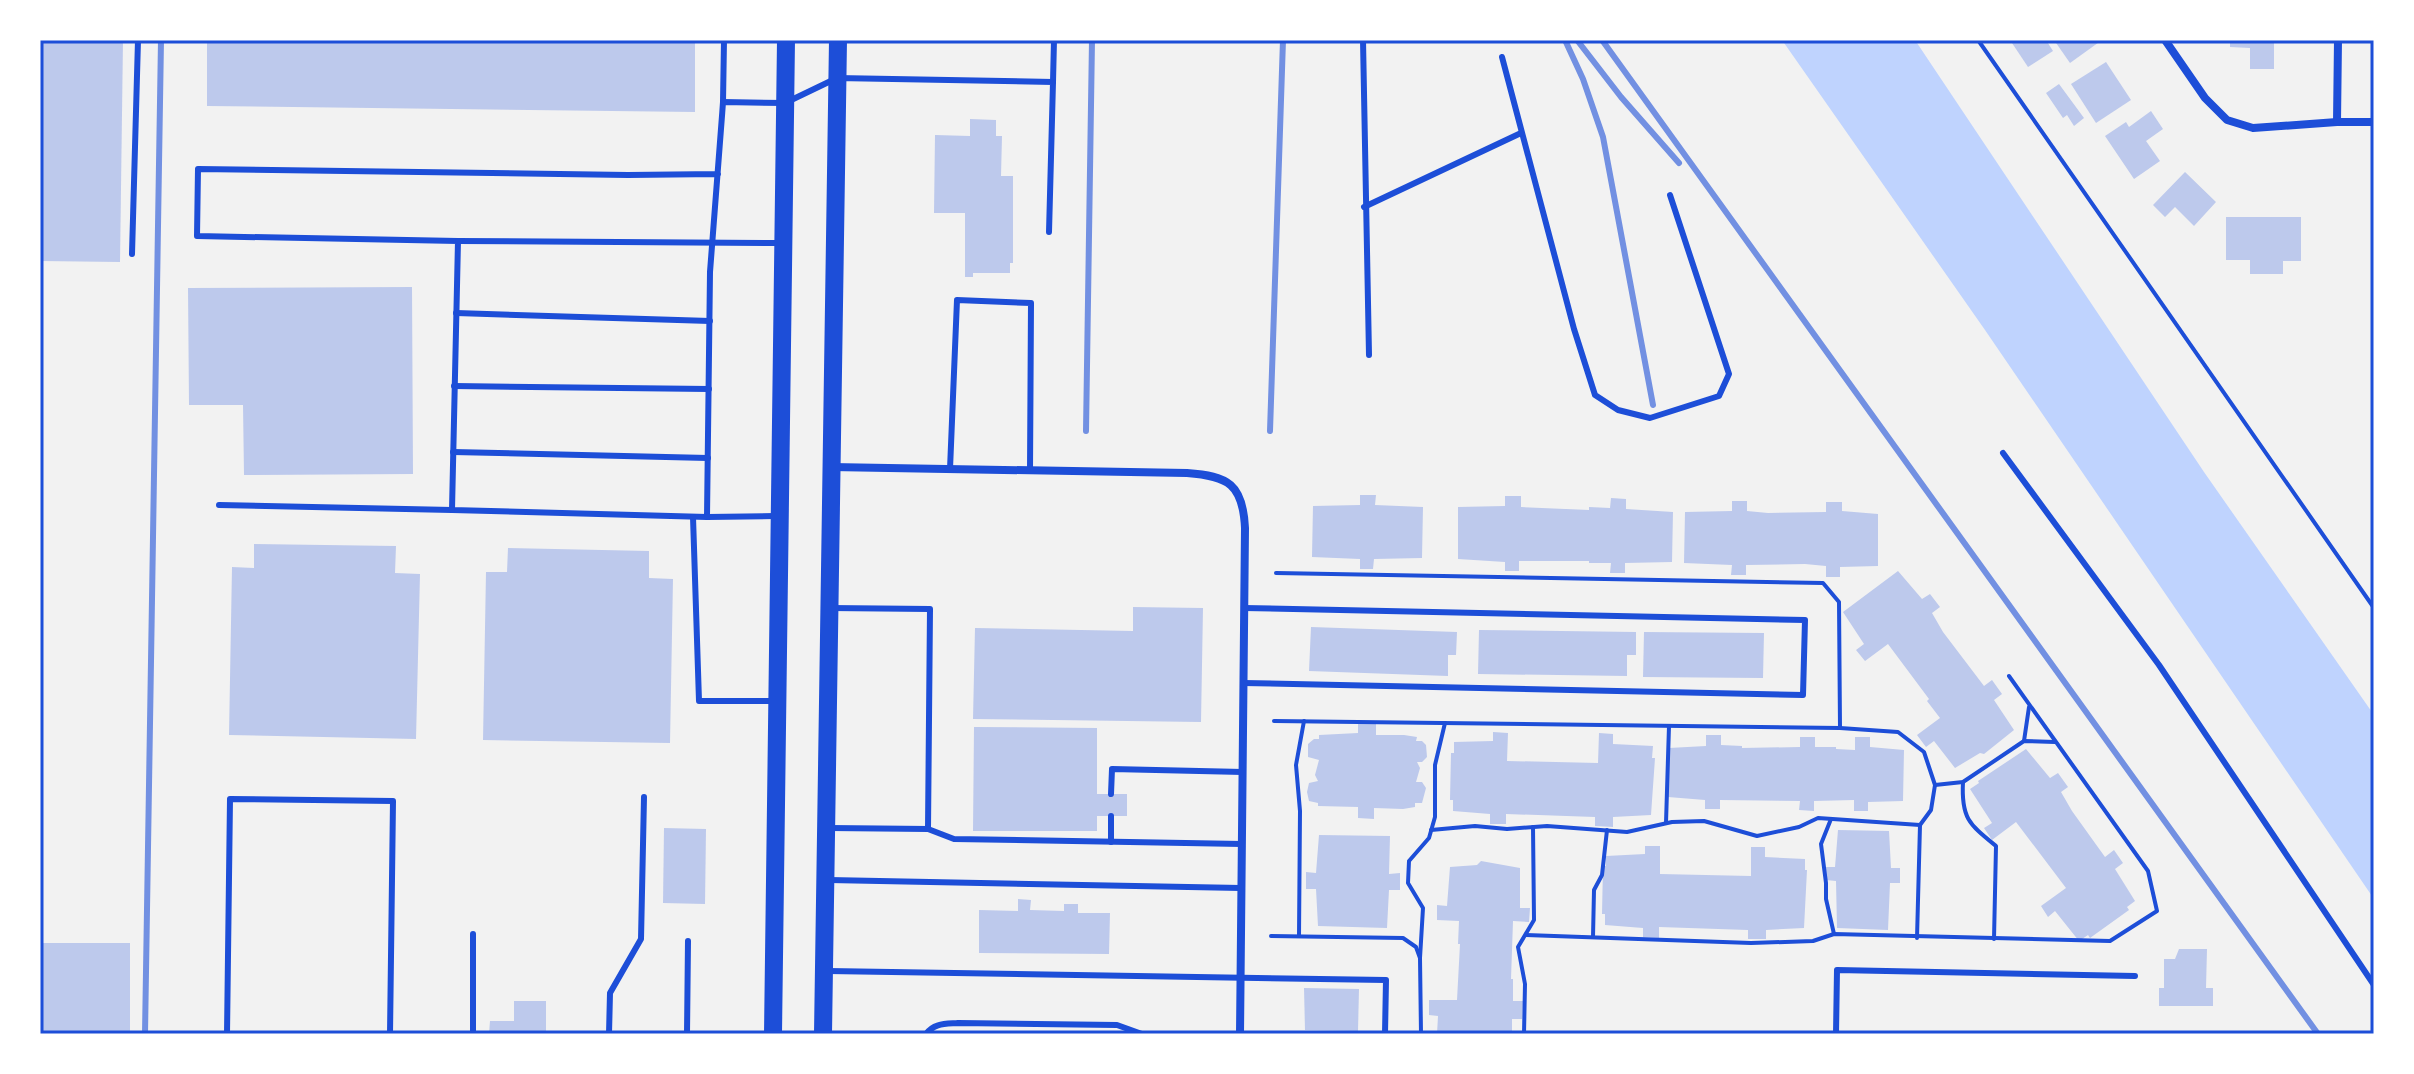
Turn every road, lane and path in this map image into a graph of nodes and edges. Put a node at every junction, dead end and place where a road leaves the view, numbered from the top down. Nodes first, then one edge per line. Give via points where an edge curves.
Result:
1 (138, 40) edge
2 (724, 40) edge
3 (786, 40) edge
4 (838, 40) edge
5 (1054, 40) edge
6 (1363, 40) edge
7 (1978, 40) edge
8 (2165, 40) edge
9 (2338, 40) edge
10 (1502, 57) dead end
11 (837, 78) junction
12 (1053, 82) junction
13 (723, 102) junction
14 (785, 103) junction
15 (2337, 122) junction
16 (2374, 122) edge
17 (1521, 133) junction
18 (718, 174) junction
19 (1670, 195) dead end
20 (1364, 207) junction
21 (1049, 232) dead end
22 (458, 241) junction
23 (713, 243) junction
24 (783, 243) junction
25 (132, 254) dead end
26 (456, 313) junction
27 (710, 321) junction
28 (1369, 355) dead end
29 (454, 386) junction
30 (709, 389) junction
31 (453, 452) junction
32 (2003, 453) dead end
33 (708, 458) junction
34 (831, 467) junction
35 (950, 469) junction
36 (1030, 470) junction
37 (219, 505) dead end
38 (452, 510) junction
39 (778, 516) junction
40 (693, 517) junction
41 (707, 517) junction
42 (1276, 573) dead end
43 (829, 608) junction
44 (1244, 608) junction
45 (2374, 608) edge
46 (2009, 676) dead end
47 (1243, 683) junction
48 (776, 701) junction
49 (2029, 704) junction
50 (1274, 721) dead end
51 (1304, 721) junction
52 (1445, 723) junction
53 (1669, 726) junction
54 (1840, 728) junction
55 (2024, 741) junction
56 (2055, 742) junction
57 (1243, 772) junction
58 (1963, 782) junction
59 (1935, 785) junction
60 (1111, 794) dead end
61 (644, 797) dead end
62 (1111, 816) dead end
63 (1831, 819) junction
64 (1666, 824) junction
65 (1920, 825) junction
66 (1533, 827) junction
67 (826, 828) junction
68 (928, 829) junction
69 (1431, 830) junction
70 (1607, 830) junction
71 (1111, 842) junction
72 (1242, 844) junction
73 (825, 880) junction
74 (1241, 888) junction
75 (473, 934) dead end
76 (1834, 934) junction
77 (1526, 935) junction
78 (1271, 936) dead end
79 (1299, 936) junction
80 (1593, 937) junction
81 (1917, 938) junction
82 (1994, 939) junction
83 (688, 941) dead end
84 (1420, 958) junction
85 (824, 971) junction
86 (2135, 976) dead end
87 (1240, 978) junction
88 (2374, 985) edge
89 (227, 1034) edge
90 (390, 1034) edge
91 (473, 1034) edge
92 (609, 1034) edge
93 (687, 1034) edge
94 (773, 1034) edge
95 (823, 1034) edge
96 (926, 1034) edge
97 (1142, 1034) edge
98 (1240, 1034) edge
99 (1385, 1034) edge
100 (1421, 1034) edge
101 (1524, 1034) edge
102 (1836, 1034) edge

1 - 25 lane
2 - 13 lane
3 - 14 main road
4 - 11 main road
5 - 12 lane
6 - 20 lane
7 - 45 path
8 - 15 street via 2227,120 2253,128
9 - 15 street
10 - 17 lane
11 - 12 lane
11 - 14 lane
11 - 34 main road
12 - 21 lane
13 - 14 lane
13 - 18 lane
14 - 24 main road
15 - 16 street
17 - 19 lane via 1595,395 1618,410 1650,418 1719,396 1729,374
17 - 20 lane
18 - 22 lane via 198,169 197,236
18 - 23 lane
20 - 28 lane
22 - 23 lane
22 - 26 lane
23 - 24 lane
23 - 27 lane
24 - 39 main road
26 - 27 lane
26 - 29 lane
27 - 30 lane
29 - 30 lane
29 - 31 lane
30 - 33 lane
31 - 33 lane
31 - 38 lane
32 - 88 lane via 2159,665
33 - 41 lane
34 - 35 street
34 - 43 main road
35 - 36 street
35 - 36 lane via 957,300 1031,303
36 - 44 street via 1202,474 1225,480 1239,495 1244,514
37 - 38 lane
38 - 40 lane
39 - 41 lane
39 - 48 main road
40 - 41 lane
40 - 48 lane via 699,701
42 - 54 path via 1823,583 1839,602
43 - 67 main road
43 - 68 lane via 930,609
44 - 47 street
44 - 47 lane via 1805,620 1803,695
46 - 49 path
47 - 57 street
48 - 94 main road
49 - 55 path
49 - 56 path
50 - 51 path
51 - 52 path
51 - 79 path via 1296,765
52 - 53 path
52 - 69 path via 1435,765
53 - 54 path
53 - 64 path
54 - 59 path via 1898,732 1924,752
55 - 56 path
55 - 58 path
56 - 82 path via 2148,871 2157,911 2110,941
57 - 60 lane via 1112,769
57 - 72 street
58 - 59 path
58 - 82 path via 1962,807 1971,826 1996,846
59 - 65 path via 1931,810
61 - 92 lane via 641,939 610,993
62 - 71 lane
63 - 64 path via 1757,836 1704,821
63 - 65 path
63 - 76 path via 1821,844
64 - 70 path via 1627,832
65 - 81 path
66 - 69 path
66 - 70 path
66 - 77 path via 1534,920
67 - 68 lane
67 - 73 main road
68 - 71 lane via 954,839
69 - 84 path via 1409,861 1408,883 1423,908
70 - 80 path via 1602,875 1594,890
71 - 72 lane
72 - 74 street
73 - 74 lane
73 - 85 main road
74 - 87 street
75 - 91 lane
76 - 80 path via 1813,941 1751,943
76 - 81 path
77 - 80 path
77 - 101 path via 1518,947 1525,984
78 - 79 path
79 - 84 path via 1403,938 1416,947
81 - 82 path
83 - 93 lane
84 - 100 path
85 - 87 lane
85 - 95 main road
86 - 102 lane via 1837,970
87 - 98 street
87 - 99 lane via 1386,980
89 - 90 lane via 230,799 393,801
96 - 97 lane via 939,1025 958,1023 1117,1025

